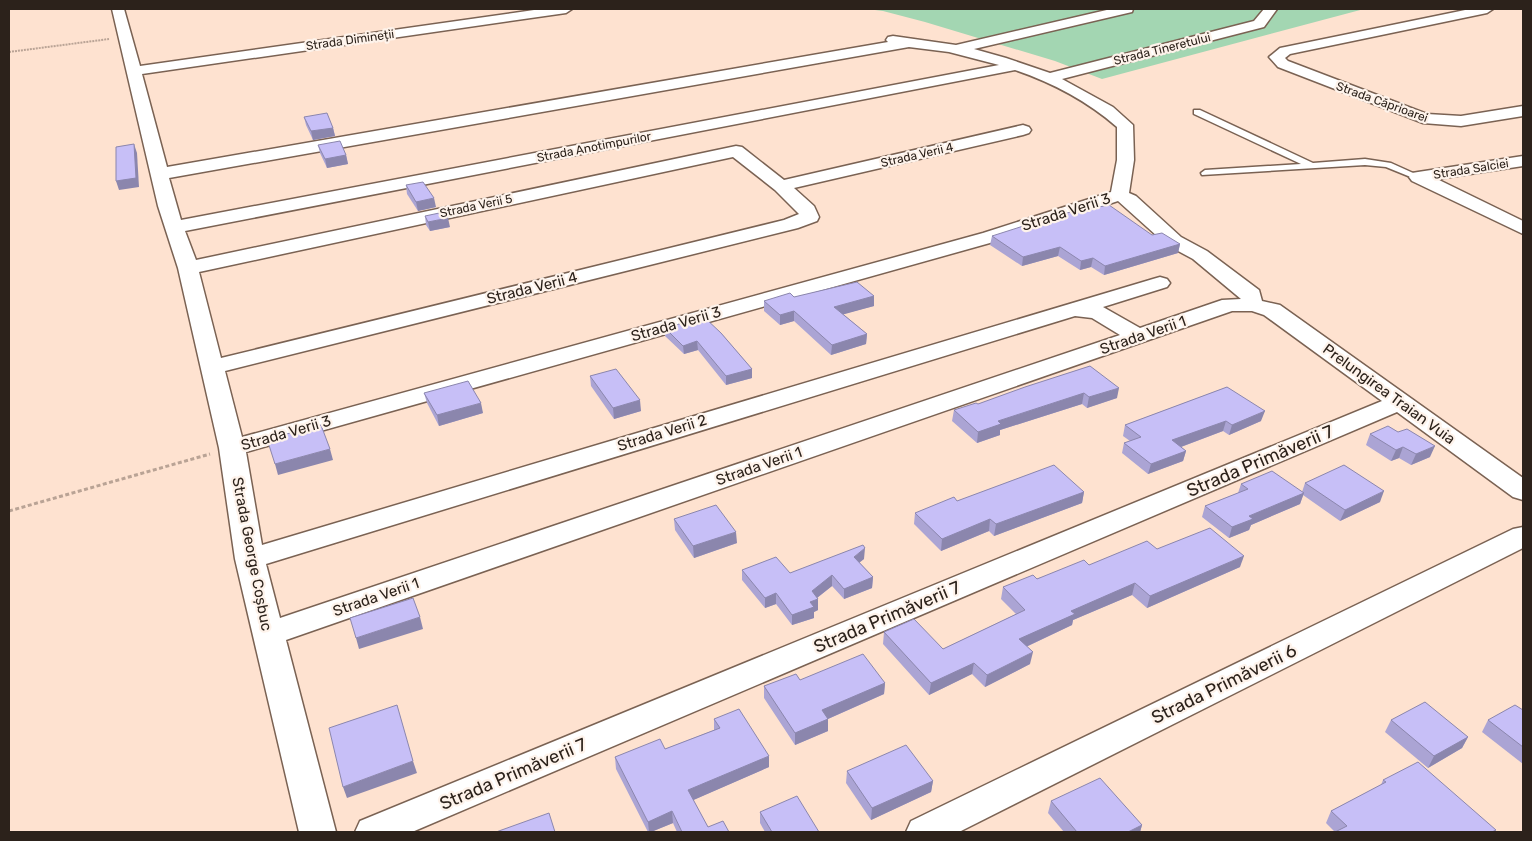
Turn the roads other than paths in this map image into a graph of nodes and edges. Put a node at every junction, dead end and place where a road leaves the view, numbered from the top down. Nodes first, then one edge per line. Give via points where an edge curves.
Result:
1 (118, 9) edge
2 (566, 9) edge
3 (1128, 9) edge
4 (1271, 9) edge
5 (1487, 9) edge
6 (881, 37) dead end
7 (908, 44) junction
8 (957, 49) junction
9 (1014, 66) junction
10 (134, 71) junction
11 (1047, 78) junction
12 (1523, 111) edge
13 (1197, 112) dead end
14 (1023, 130) dead end
15 (736, 151) joint
16 (1523, 161) edge
17 (1311, 165) junction
18 (1205, 173) dead end
19 (160, 174) junction
20 (1418, 177) junction
21 (781, 186) junction
22 (1119, 195) junction
23 (174, 227) junction
24 (1523, 228) edge
25 (188, 268) junction
26 (1160, 283) dead end
27 (1252, 304) junction
28 (1075, 309) junction
29 (1138, 336) junction
30 (212, 367) junction
31 (1389, 407) junction
32 (232, 448) junction
33 (1523, 491) edge
34 (1523, 536) edge
35 (250, 559) junction
36 (268, 634) junction
37 (317, 832) edge
38 (373, 832) edge
39 (924, 832) edge

1 - 10 street, Strada George Coșbuc
2 - 10 street, Strada Dimineții
3 - 8 street
4 - 11 street, Strada Tineretului via 1259,24
5 - 12 street, Strada Căprioarei via 1285,51 1276,57 1283,64 1438,122 1466,122
6 - 7 street
7 - 8 street
7 - 19 street
8 - 9 street
9 - 11 street
9 - 23 street, Strada Anotimpurilor
10 - 19 street, Strada George Coșbuc
11 - 22 street via 1109,110 1126,125 1128,146
13 - 17 lane
14 - 21 street, Strada Verii 4
15 - 21 street, Strada Verii 4
15 - 25 street, Strada Verii 5
16 - 20 street, Strada Salciei
17 - 18 lane
17 - 20 lane via 1365,162 1388,165
19 - 23 street, Strada George Coșbuc
20 - 24 street
21 - 30 street, Strada Verii 4 via 807,210 810,217
22 - 27 street via 1130,200 1174,241 1200,255 1236,282 1251,295
22 - 32 street, Strada Verii 3 via 990,237
23 - 25 street, Strada George Coșbuc
25 - 30 street, Strada George Coșbuc
26 - 28 street, Strada Verii 2
27 - 29 street, Strada Verii 1 via 1230,305
27 - 31 street, Prelungirea Traian Vuia via 1272,310
28 - 29 street, Strada Verii 2 via 1103,315
28 - 35 street, Strada Verii 2
29 - 36 street, Strada Verii 1
30 - 32 street, Strada George Coșbuc
31 - 33 street, Prelungirea Traian Vuia via 1425,420
31 - 38 street, Strada Primăverii 7
32 - 35 street, Strada George Coșbuc
34 - 39 street, Strada Primăverii 6
35 - 36 street, Strada George Coșbuc
36 - 37 street, Strada George Coșbuc

